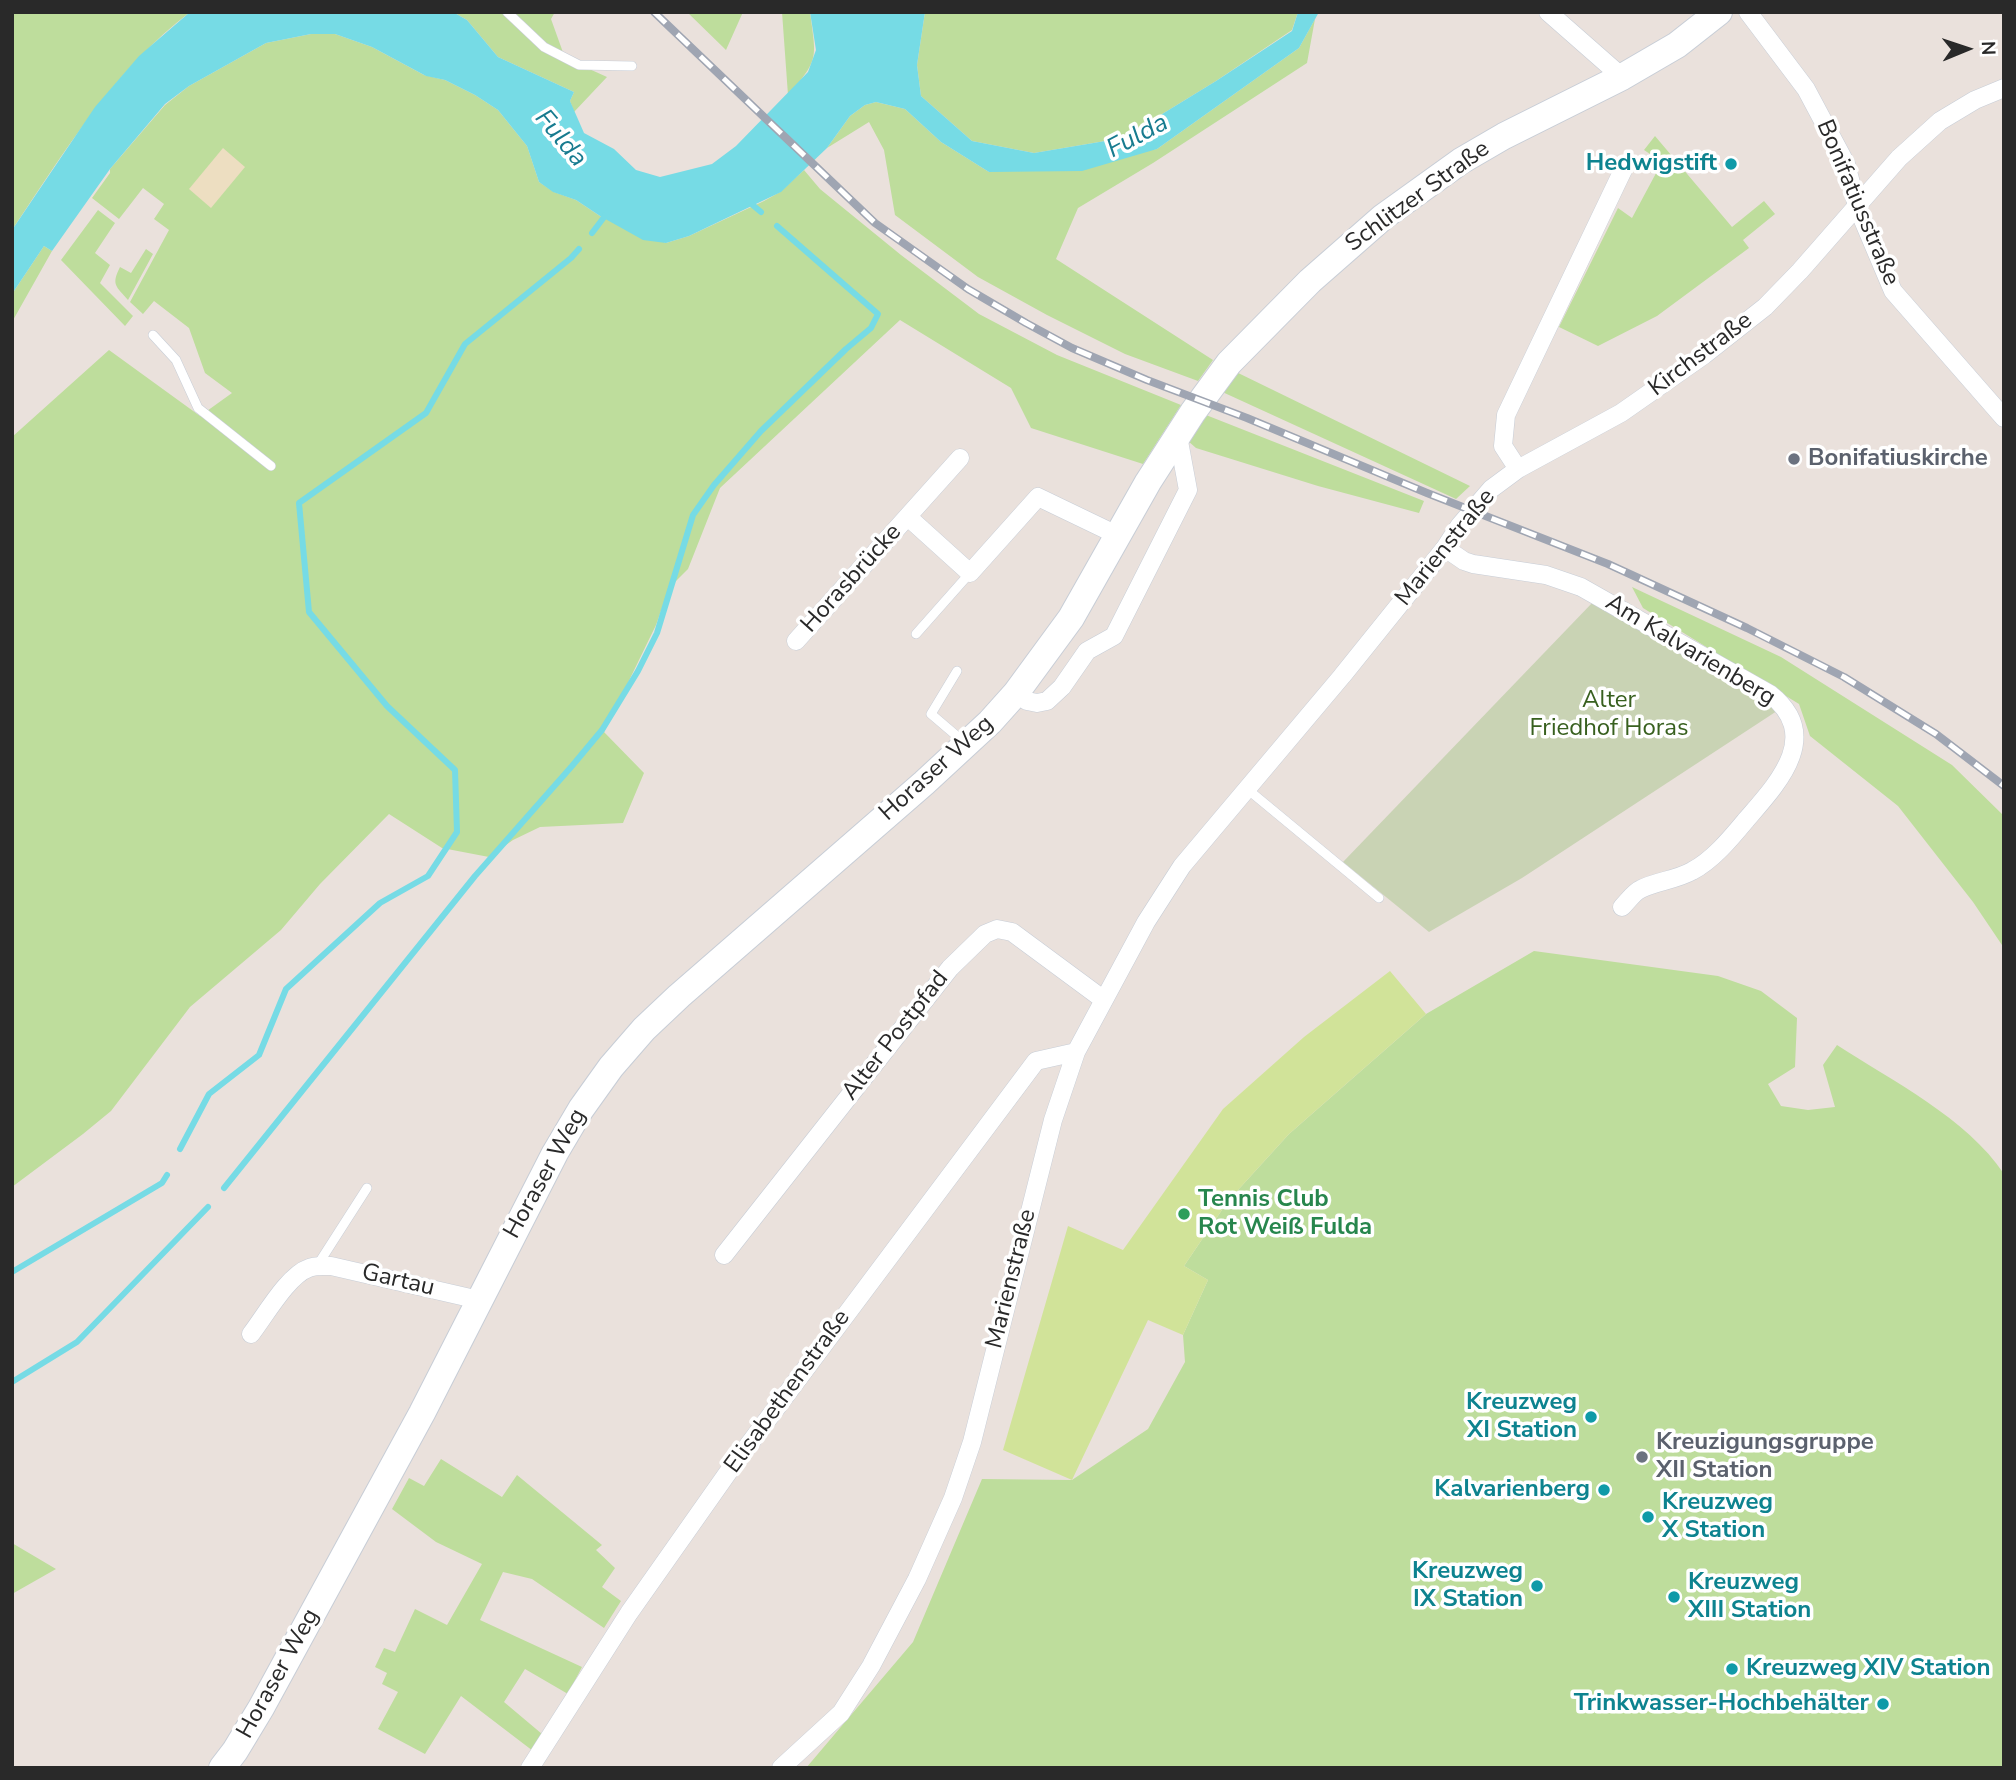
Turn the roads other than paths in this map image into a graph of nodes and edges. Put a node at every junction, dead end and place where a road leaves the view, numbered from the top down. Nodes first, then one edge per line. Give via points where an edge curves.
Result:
1 (508, 12) edge
2 (1548, 12) edge
3 (1719, 12) edge
4 (1748, 12) edge
5 (632, 66) dead end
6 (1622, 77) junction
7 (2004, 88) edge
8 (1623, 170) dead end
9 (1857, 206) junction
10 (153, 335) dead end
11 (1193, 412) joint
12 (2004, 418) edge
13 (1178, 436) junction
14 (960, 458) dead end
15 (271, 466) dead end
16 (1518, 469) junction
17 (908, 517) junction
18 (1117, 535) junction
19 (1445, 548) junction
20 (970, 573) junction
21 (916, 634) dead end
22 (796, 641) dead end
23 (957, 671) dead end
24 (1016, 693) junction
25 (966, 744) junction
26 (1246, 788) junction
27 (1379, 898) dead end
28 (1622, 907) dead end
29 (1104, 1000) junction
30 (1076, 1052) junction
31 (367, 1188) dead end
32 (724, 1255) dead end
33 (317, 1266) junction
34 (479, 1300) junction
35 (251, 1334) dead end
36 (222, 1768) edge
37 (530, 1768) edge
38 (781, 1768) edge

1 - 5 lane via 544,47 579,65
2 - 6 street
3 - 6 main road, Schlitzer Straße via 1677,45
4 - 9 street, Bonifatiusstraße via 1805,89 1846,164
6 - 11 main road, Schlitzer Straße via 1504,136 1383,217 1310,281 1229,363
7 - 9 street, Kirchstraße via 1940,121
8 - 16 street, Marienstraße via 1506,415 1503,446
9 - 12 street, Bonifatiusstraße via 1893,291
9 - 16 street, Kirchstraße via 1765,307 1704,355 1621,413
10 - 15 lane via 176,360 198,408
11 - 13 main road, Horaser Weg
13 - 18 main road, Horaser Weg
13 - 24 street via 1188,490 1114,636 1087,651 1047,701 1027,701
14 - 17 street, Horasbrücke
16 - 19 street, Marienstraße via 1471,510
17 - 20 street, Horasbrücke
17 - 22 street, Horasbrücke
18 - 20 street via 1038,497
18 - 24 main road, Horaser Weg via 1071,618
19 - 26 street, Marienstraße
19 - 28 street, Am Kalvarienberg via 1474,564 1546,575 1581,587 1770,694 1791,718 1794,740 1788,769 1729,839 1692,871 1639,889
20 - 21 lane
23 - 25 lane via 931,714
24 - 25 main road, Horaser Weg
25 - 34 main road, Horaser Weg via 679,996 611,1067 555,1153
26 - 27 lane
26 - 29 street, Marienstraße via 1182,866
29 - 30 street, Marienstraße
29 - 32 street, Alter Postpfad via 1012,932 997,929 985,934 950,968
30 - 37 street, Elisabethenstraße via 1036,1061 729,1471 629,1613
30 - 38 street, Marienstraße via 1053,1120 972,1442 953,1498 871,1666 841,1713
31 - 33 lane
33 - 34 street, Gartau
33 - 35 street via 295,1276
34 - 36 main road, Horaser Weg via 268,1696

